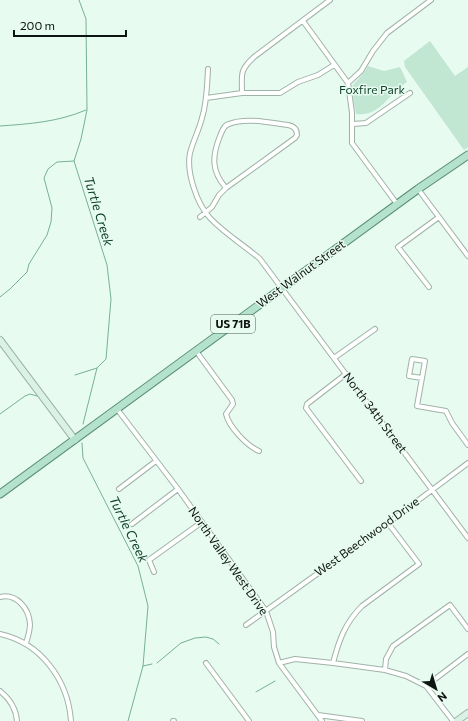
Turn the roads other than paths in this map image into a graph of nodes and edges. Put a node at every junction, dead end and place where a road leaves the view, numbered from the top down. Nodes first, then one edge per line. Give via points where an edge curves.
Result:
1 (330, 0) edge
2 (431, 0) edge
3 (302, 21) junction
4 (334, 65) junction
5 (208, 70) dead end
6 (348, 83) junction
7 (242, 93) junction
8 (410, 93) dead end
9 (206, 98) junction
10 (353, 124) junction
11 (468, 155) edge
12 (226, 188) junction
13 (418, 189) junction
14 (397, 204) junction
15 (206, 212) junction
16 (200, 217) dead end
17 (438, 217) junction
18 (468, 256) edge
19 (429, 287) dead end
20 (282, 288) junction
21 (375, 329) dead end
22 (0, 340) edge
23 (196, 351) junction
24 (334, 358) junction
25 (346, 374) junction
26 (422, 378) junction
27 (116, 409) junction
28 (75, 440) junction
29 (468, 445) edge
30 (259, 451) dead end
31 (156, 461) junction
32 (468, 463) edge
33 (361, 481) dead end
34 (119, 489) dead end
35 (178, 489) junction
36 (432, 490) junction
37 (0, 494) edge
38 (202, 522) junction
39 (388, 523) junction
40 (132, 524) dead end
41 (468, 538) edge
42 (154, 572) dead end
43 (0, 597) edge
44 (266, 610) junction
45 (246, 625) dead end
46 (468, 629) edge
47 (0, 634) edge
48 (26, 643) junction
49 (468, 654) edge
50 (279, 663) junction
51 (333, 663) junction
52 (206, 664) dead end
53 (385, 670) junction
54 (426, 686) junction
55 (0, 691) edge
56 (468, 713) edge
57 (318, 715) junction
58 (17, 721) edge
59 (71, 721) edge
60 (249, 721) edge
61 (322, 721) edge
62 (362, 721) edge
63 (453, 721) edge
64 (457, 721) edge

1 - 3 street
2 - 6 street via 387,33 361,71
3 - 4 street
3 - 7 street via 245,65 242,73
4 - 6 street
4 - 7 street via 280,93
5 - 9 street, North 34th Street
6 - 10 street
7 - 9 street
8 - 10 street via 366,123
9 - 15 street, North 34th Street via 203,117 190,155 190,165 195,191
10 - 14 street via 352,143
11 - 13 main road, West Walnut Street / US 71B
12 - 12 street via 295,138 297,134 293,126 254,120 230,123 226,126 216,145 214,162 216,173
12 - 15 street
13 - 14 main road, West Walnut Street / US 71B
13 - 17 street
14 - 20 main road, West Walnut Street / US 71B
15 - 16 street
15 - 20 street, North 34th Street via 210,219 260,259
17 - 18 street
17 - 19 street via 398,247
20 - 23 main road, West Walnut Street / US 71B
20 - 24 street, North 34th Street
21 - 24 street
22 - 28 street
23 - 27 main road, West Walnut Street / US 71B
23 - 30 street via 232,400 233,404 226,414 230,422 248,444
24 - 25 street, North 34th Street
25 - 33 street via 310,401 306,408
25 - 36 street, North 34th Street
26 - 26 street via 425,361 412,359 409,376
26 - 29 street via 417,406 446,411
27 - 28 main road, West Walnut Street / US 71B
27 - 31 street, North Valley West Drive
28 - 37 main road, West Walnut Street / US 71B
31 - 34 street
31 - 35 street, North Valley West Drive
32 - 36 street, West Beechwood Drive
35 - 38 street, North Valley West Drive
35 - 40 street
36 - 39 street, West Beechwood Drive
36 - 41 street, North 34th Street
38 - 42 street via 149,560
38 - 44 street, North Valley West Drive
39 - 44 street, West Beechwood Drive
39 - 51 street via 419,564 355,613 339,640
43 - 48 street via 15,598 29,616
44 - 45 street, West Beechwood Drive
44 - 50 street, North Valley West Drive
46 - 53 street via 450,606 393,646 386,659
47 - 48 street
48 - 59 street via 46,661 62,684 70,707
49 - 54 street
50 - 51 street via 295,659
50 - 57 street, North Valley West Drive
51 - 53 street
52 - 60 street
53 - 54 street via 406,676
54 - 63 street
55 - 58 street via 15,709
56 - 64 street
57 - 61 street, North Valley West Drive
57 - 62 street

